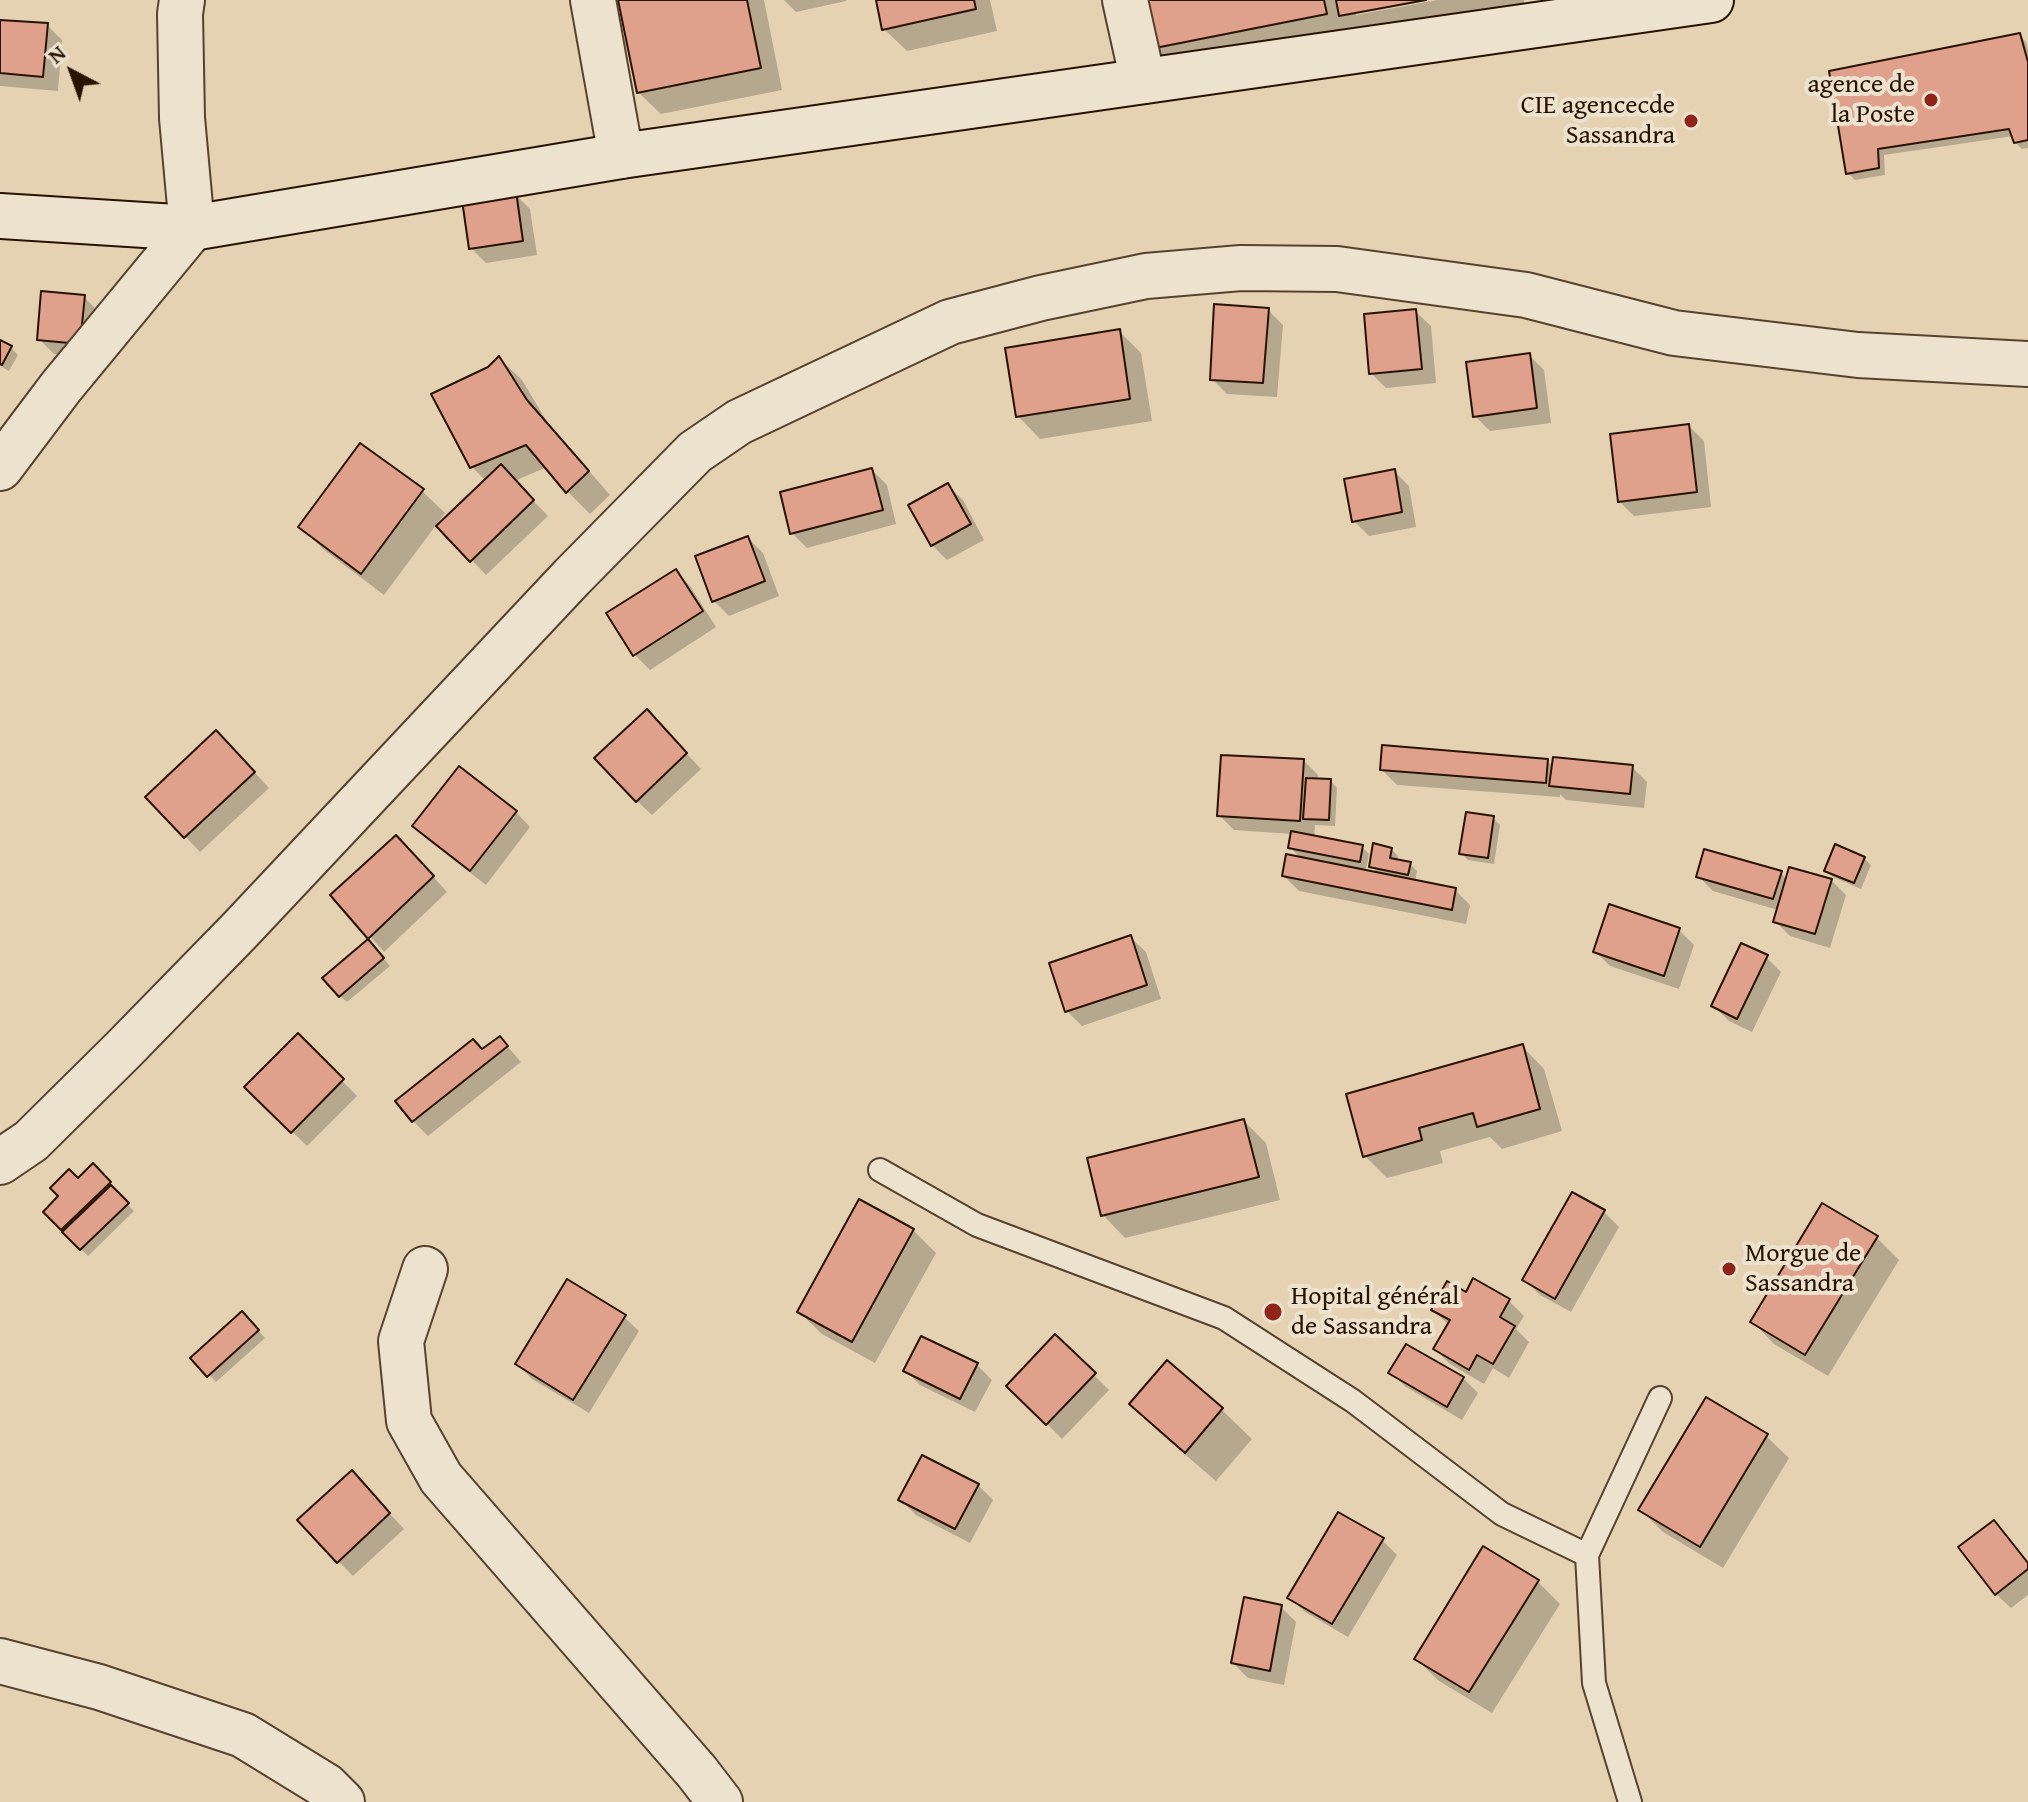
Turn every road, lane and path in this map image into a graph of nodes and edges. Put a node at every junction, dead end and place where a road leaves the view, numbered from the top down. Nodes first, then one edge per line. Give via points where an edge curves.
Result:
1 (182, 0) edge
2 (593, 0) edge
3 (1125, 0) edge
4 (1711, 0) edge
5 (1556, 11) edge
6 (1143, 81) junction
7 (621, 156) junction
8 (0, 216) edge
9 (192, 228) junction
10 (2028, 364) edge
11 (0, 468) edge
12 (0, 1162) edge
13 (880, 1170) dead end
14 (425, 1269) dead end
15 (1660, 1398) dead end
16 (1587, 1555) junction
17 (0, 1661) edge
18 (342, 1802) edge
19 (720, 1802) edge
20 (1630, 1802) edge

1 - 9 street via 182,118
2 - 7 street
3 - 6 street
4 - 5 street
5 - 6 street
6 - 7 street
7 - 9 street
8 - 9 street
9 - 11 street
10 - 12 street via 1858,355 1674,333 1526,295 1337,269 1241,268 1146,276 950,322 739,422 695,452 135,1038 31,1141
13 - 16 lane via 977,1225 1224,1318 1353,1401 1502,1514
14 - 19 street via 401,1341 409,1421 434,1467
15 - 16 lane
16 - 20 lane via 1594,1683
17 - 18 street via 243,1735 326,1786

